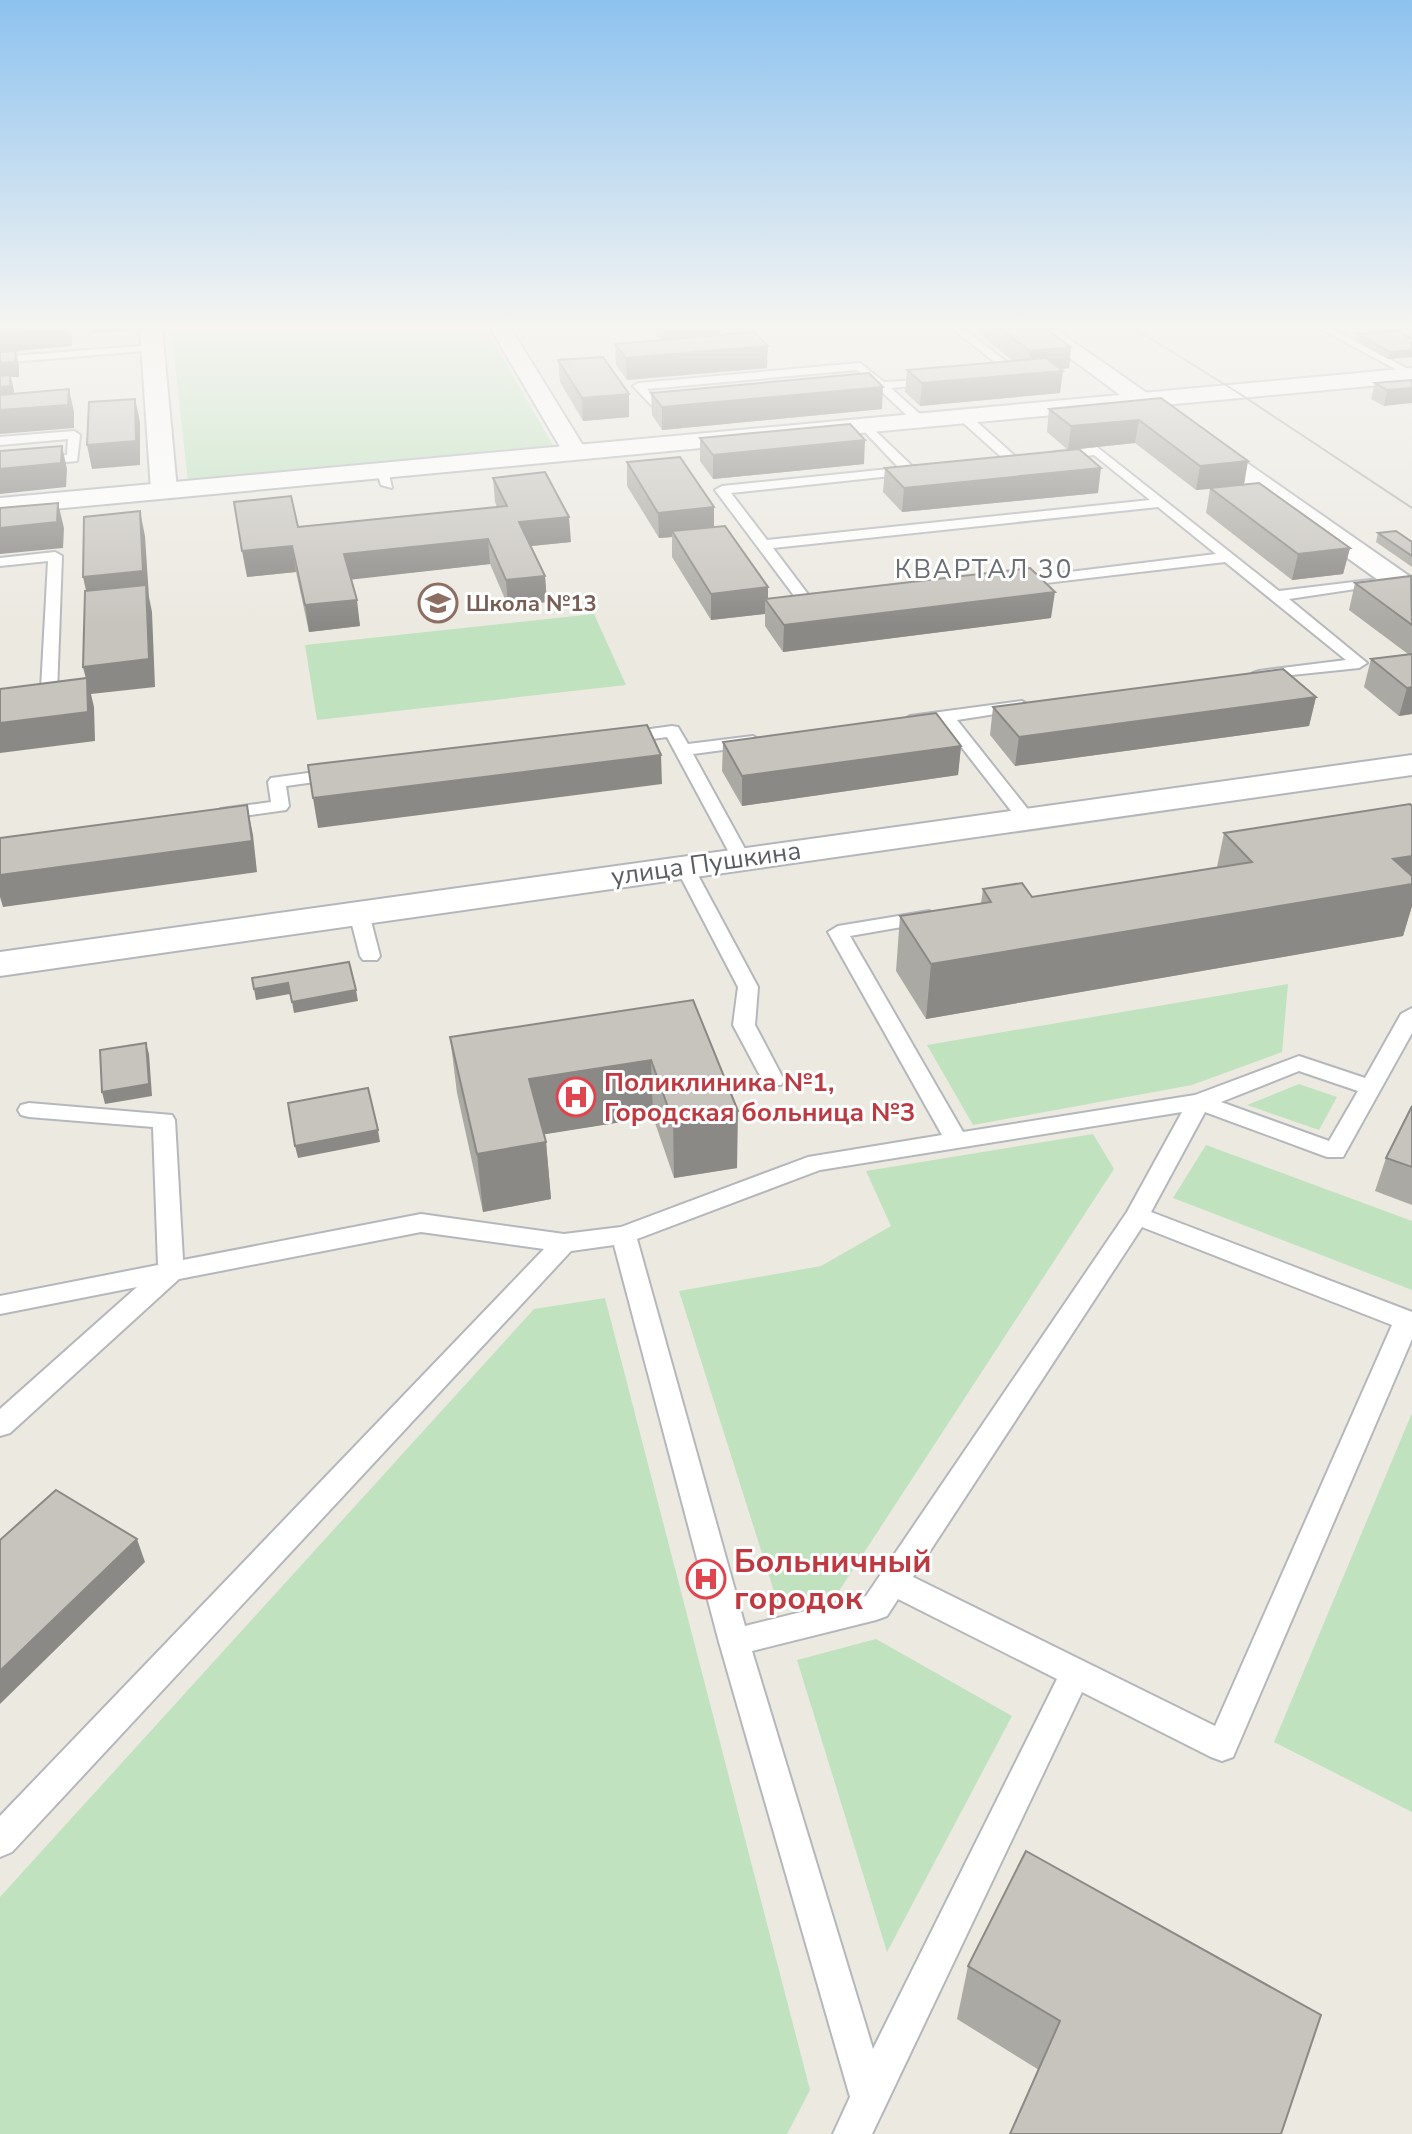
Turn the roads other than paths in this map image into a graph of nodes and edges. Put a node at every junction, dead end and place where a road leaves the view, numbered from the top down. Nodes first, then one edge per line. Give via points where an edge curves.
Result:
1 (159, 429) edge
2 (561, 429) edge
3 (837, 429) edge
4 (868, 429) edge
5 (981, 429) edge
6 (1182, 429) edge
7 (0, 441) edge
8 (575, 452) junction
9 (1026, 459) junction
10 (998, 462) edge
11 (0, 464) edge
12 (924, 469) edge
13 (909, 471) junction
14 (164, 490) junction
15 (1161, 503) junction
16 (0, 506) edge
17 (763, 545) junction
18 (1228, 557) junction
19 (0, 562) edge
20 (995, 584) edge
21 (1404, 585) edge
22 (1276, 596) junction
23 (840, 603) edge
24 (1237, 679) edge
25 (0, 699) edge
26 (1037, 704) edge
27 (946, 716) junction
28 (899, 722) edge
29 (775, 738) edge
30 (609, 739) edge
31 (682, 750) junction
32 (1412, 765) edge
33 (356, 772) edge
34 (202, 816) edge
35 (1025, 817) junction
36 (741, 858) junction
37 (684, 866) junction
38 (359, 913) junction
39 (957, 913) edge
40 (370, 956) dead end
41 (0, 964) edge
42 (1412, 1014) edge
43 (773, 1080) dead end
44 (1371, 1088) junction
45 (1199, 1102) junction
46 (29, 1110) dead end
47 (956, 1140) junction
48 (1137, 1216) junction
49 (624, 1235) junction
50 (564, 1243) junction
51 (171, 1272) junction
52 (0, 1305) edge
53 (0, 1425) edge
54 (894, 1582) junction
55 (734, 1642) junction
56 (1075, 1674) junction
57 (0, 1840) edge
58 (869, 2097) junction
59 (852, 2134) edge

1 - 14 street
2 - 8 street
3 - 8 street
4 - 13 lane
5 - 9 lane
6 - 21 street
7 - 11 lane via 74,435 73,458
8 - 14 street via 385,477
9 - 10 lane
9 - 15 lane via 1097,451
12 - 13 lane
13 - 17 lane via 722,490
14 - 16 street
15 - 17 lane
15 - 18 lane
17 - 23 lane via 809,606
18 - 20 lane
18 - 22 lane
19 - 25 lane via 55,556 49,693
21 - 22 lane
22 - 24 lane via 1359,663
26 - 27 lane
27 - 28 lane
27 - 35 lane
29 - 31 lane
30 - 31 lane via 672,731
31 - 36 lane
32 - 35 street, улица Пушкина
33 - 34 lane via 277,782 280,806
35 - 36 street, улица Пушкина
36 - 37 street, улица Пушкина
37 - 38 street, улица Пушкина
37 - 43 lane via 748,987 744,1025
38 - 40 lane
38 - 41 street, улица Пушкина
39 - 47 lane via 838,932
42 - 44 lane
44 - 45 lane via 1299,1063
44 - 45 lane via 1335,1152
45 - 47 lane
45 - 48 lane
46 - 51 lane via 164,1120
47 - 49 lane via 816,1163
48 - 54 lane
48 - 56 lane via 1407,1320 1222,1746
49 - 50 lane
49 - 55 lane
50 - 51 lane via 421,1223
50 - 57 lane
51 - 52 lane
51 - 53 lane
54 - 55 lane via 876,1607
54 - 56 lane
55 - 58 lane
56 - 58 lane
58 - 59 lane

